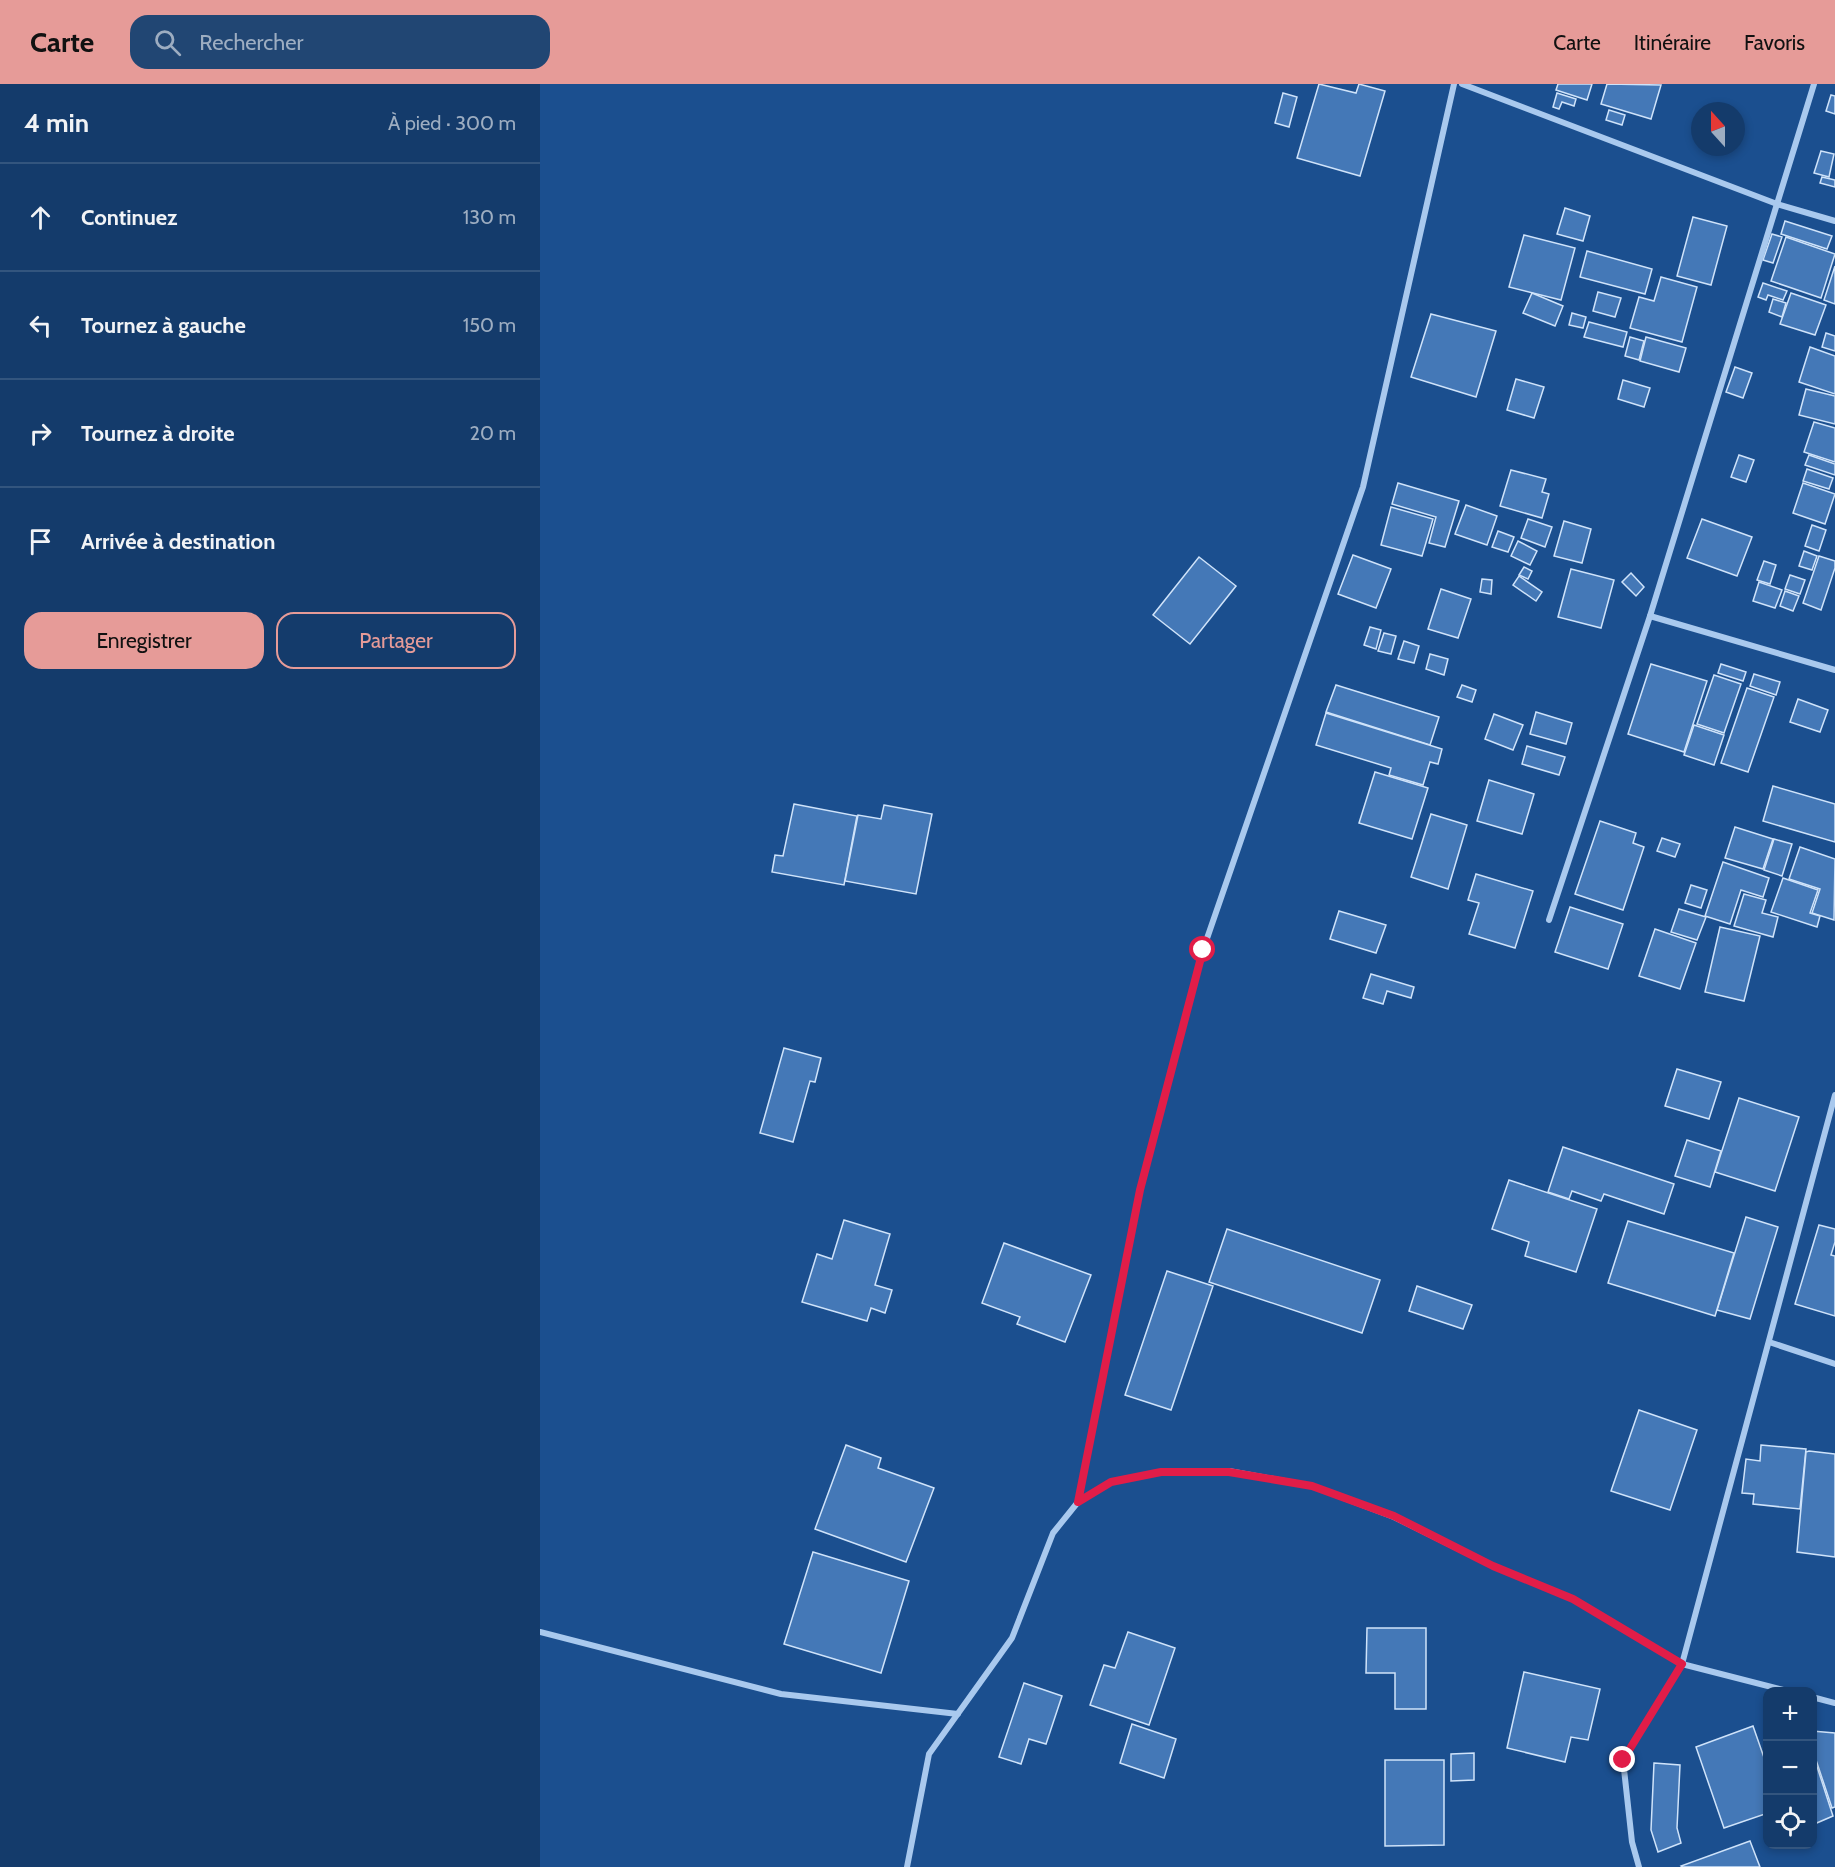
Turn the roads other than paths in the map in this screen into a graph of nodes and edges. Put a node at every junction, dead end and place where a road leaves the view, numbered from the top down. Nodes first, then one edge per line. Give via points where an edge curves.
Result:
1 (1454, 84) edge
2 (1462, 84) edge
3 (1814, 84) edge
4 (1777, 204) junction
5 (1835, 221) edge
6 (1650, 616) junction
7 (1835, 670) edge
8 (1549, 920) dead end
9 (1835, 1095) edge
10 (1769, 1342) junction
11 (1835, 1364) edge
12 (1078, 1502) junction
13 (540, 1632) edge
14 (1682, 1664) junction
15 (1772, 1687) edge
16 (1817, 1698) edge
17 (1835, 1703) edge
18 (958, 1714) junction
19 (908, 1867) edge
20 (1640, 1867) edge

1 - 12 street via 1363,487 1203,950 1140,1190
2 - 4 street
3 - 4 street
4 - 5 street
4 - 6 street
6 - 7 street
6 - 8 street
9 - 10 street
10 - 11 street
10 - 14 street
12 - 14 street via 1111,1482 1161,1472 1229,1472 1312,1486 1394,1516 1493,1566 1573,1599
12 - 18 street via 1053,1533 1012,1638
13 - 18 street via 781,1694
14 - 15 street
14 - 20 street via 1623,1760 1632,1842
16 - 17 street
18 - 19 street via 929,1754

